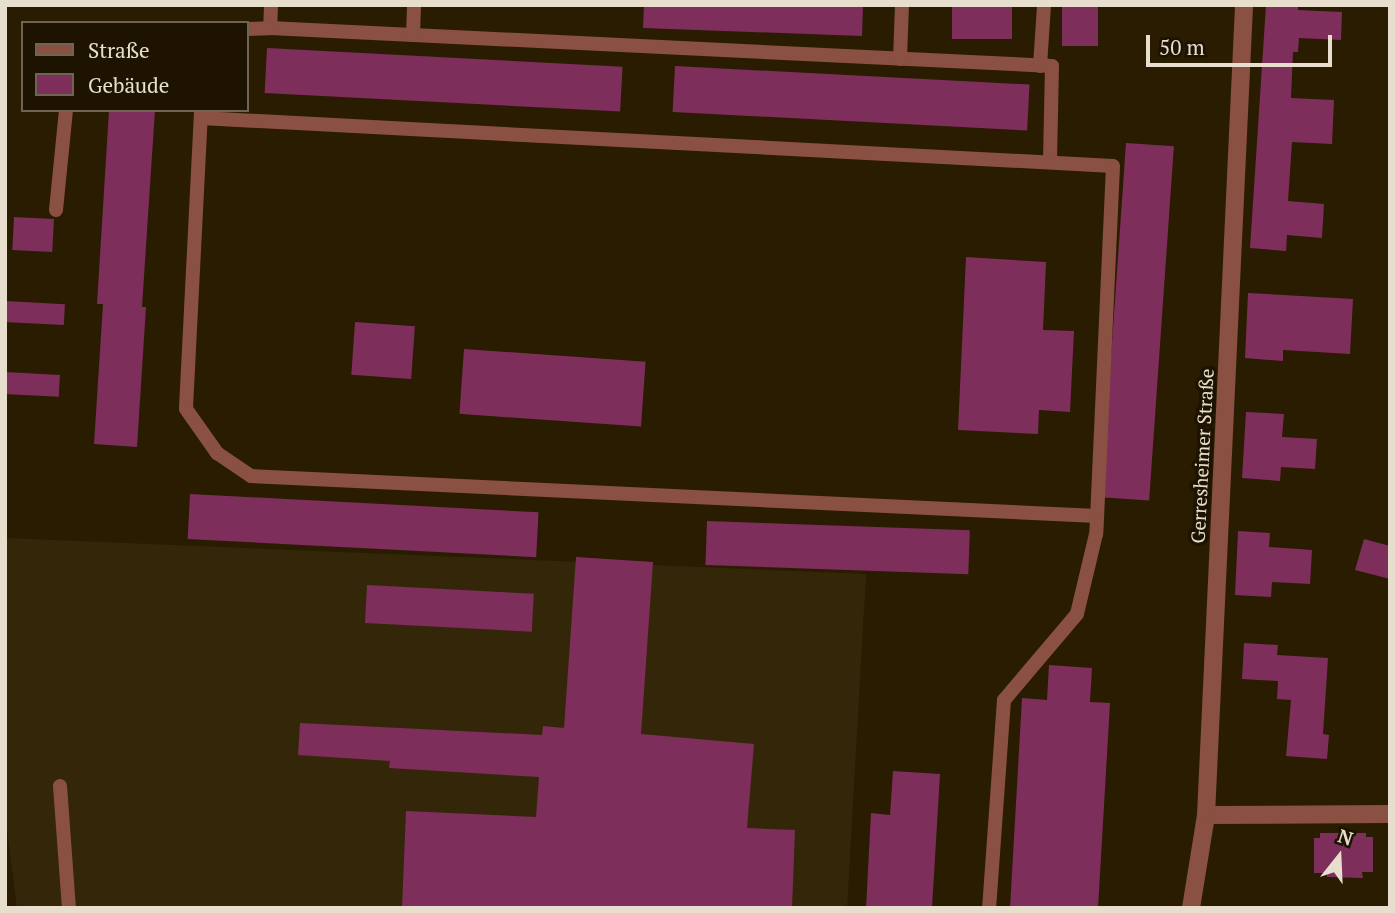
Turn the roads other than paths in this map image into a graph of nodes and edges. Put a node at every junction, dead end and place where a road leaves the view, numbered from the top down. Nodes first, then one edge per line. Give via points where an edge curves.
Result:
1 (271, 5) edge
2 (414, 5) edge
3 (902, 5) edge
4 (1044, 5) edge
5 (1244, 5) edge
6 (270, 28) junction
7 (248, 29) edge
8 (413, 35) junction
9 (900, 59) junction
10 (1040, 66) junction
11 (66, 112) edge
12 (201, 114) edge
13 (1050, 162) junction
14 (56, 209) dead end
15 (1097, 516) junction
16 (60, 786) dead end
17 (1390, 814) edge
18 (1206, 815) junction
19 (69, 908) edge
20 (989, 908) edge
21 (1191, 908) edge

1 - 6 lane
2 - 8 lane
3 - 9 lane
4 - 10 lane
5 - 18 street, Gerresheimer Straße
6 - 7 lane
6 - 8 lane
8 - 9 lane
9 - 10 lane
10 - 13 lane via 1052,66
11 - 14 lane
12 - 13 lane
12 - 15 lane via 186,409 218,453 251,475
13 - 15 lane via 1113,166
15 - 20 lane via 1077,614 1004,700
16 - 19 lane
17 - 18 street
18 - 21 street, Gerresheimer Straße

